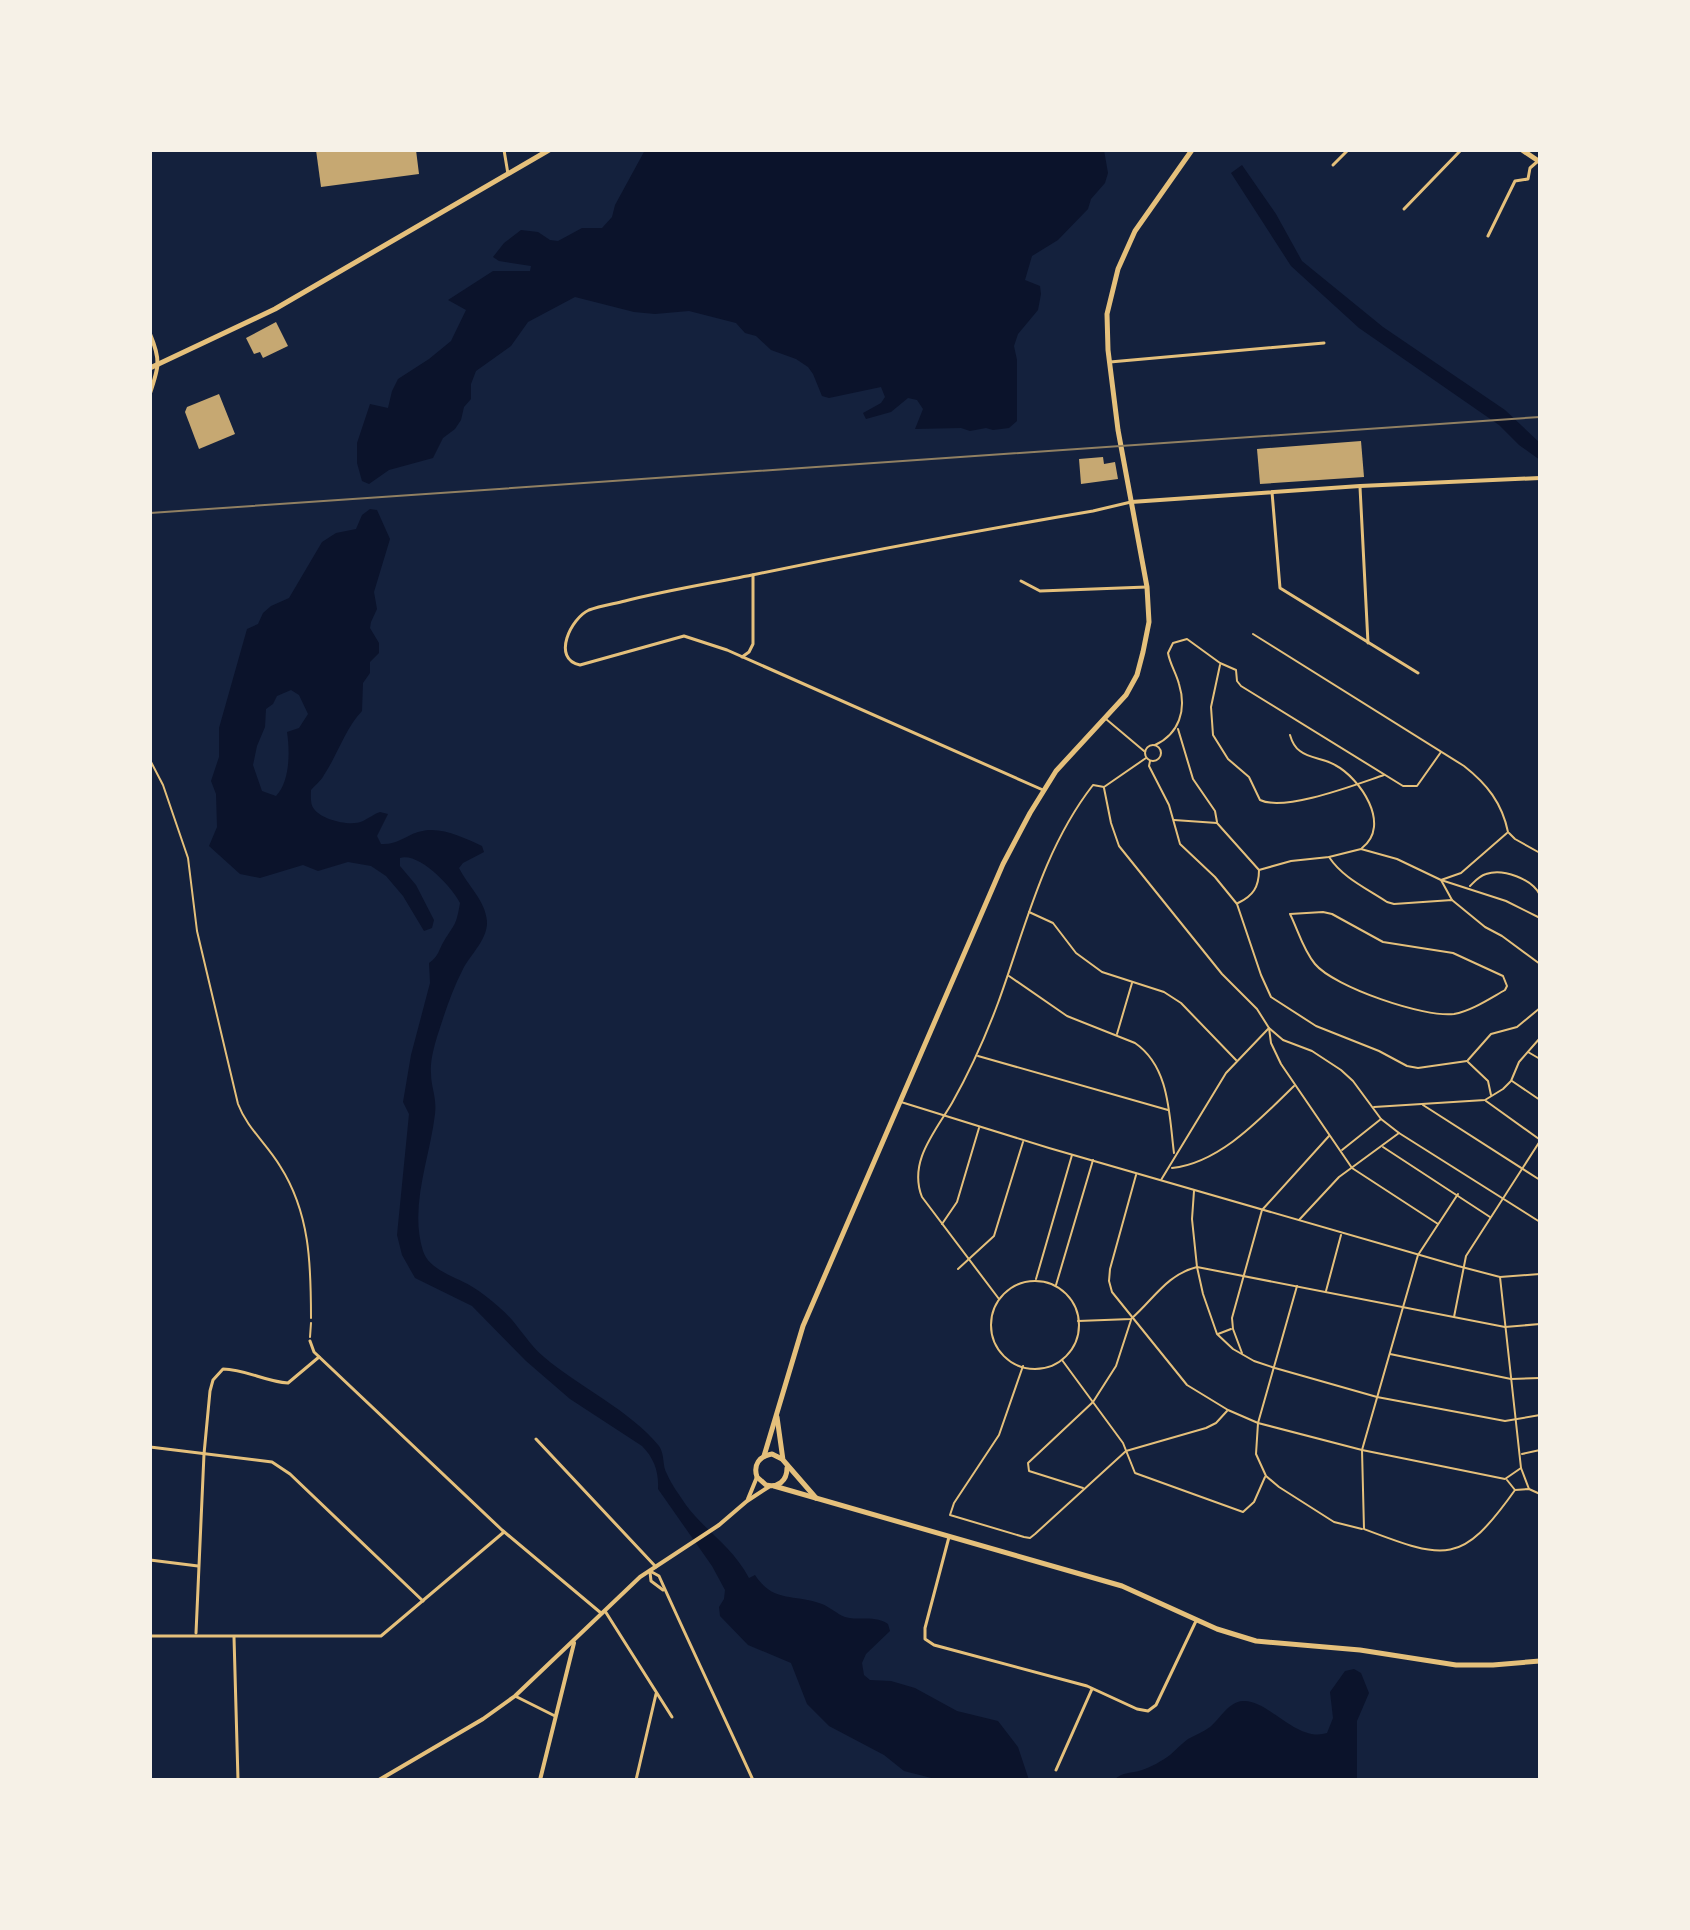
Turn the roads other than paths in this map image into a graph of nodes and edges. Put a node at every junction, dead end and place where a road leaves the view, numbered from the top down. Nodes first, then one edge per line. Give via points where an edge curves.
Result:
1 (504, 150) edge
2 (549, 150) edge
3 (1192, 150) edge
4 (1348, 150) edge
5 (1461, 150) edge
6 (1522, 150) edge
7 (1539, 161) edge
8 (1333, 165) dead end
9 (508, 174) junction
10 (1404, 209) dead end
11 (1488, 236) dead end
12 (150, 334) edge
13 (1324, 343) dead end
14 (1110, 362) junction
15 (159, 364) junction
16 (150, 368) edge
17 (150, 393) edge
18 (1540, 478) edge
19 (1360, 486) junction
20 (1272, 492) junction
21 (1131, 502) junction
22 (753, 575) junction
23 (1021, 581) dead end
24 (1147, 587) junction
25 (1253, 634) dead end
26 (1368, 643) junction
27 (742, 657) junction
28 (1220, 663) junction
29 (1418, 673) dead end
30 (1105, 718) junction
31 (1177, 726) junction
32 (1290, 735) dead end
33 (1155, 745) junction
34 (1145, 751) junction
35 (1441, 752) junction
36 (150, 760) edge
37 (1148, 760) junction
38 (1385, 775) junction
39 (1356, 784) junction
40 (1104, 787) junction
41 (1043, 790) junction
42 (1174, 820) junction
43 (1217, 823) junction
44 (1508, 832) junction
45 (1361, 849) junction
46 (1540, 853) edge
47 (1329, 857) junction
48 (1259, 870) junction
49 (1441, 880) junction
50 (1469, 887) junction
51 (1540, 895) edge
52 (1452, 900) junction
53 (1237, 904) junction
54 (1028, 912) junction
55 (1540, 918) edge
56 (1540, 964) edge
57 (1008, 975) junction
58 (1507, 980) joint
59 (1132, 982) junction
60 (1540, 1008) edge
61 (1536, 1012) junction
62 (1540, 1014) edge
63 (1269, 1028) junction
64 (1117, 1036) junction
65 (1540, 1038) edge
66 (1527, 1051) junction
67 (977, 1056) junction
68 (1540, 1059) edge
69 (1236, 1061) junction
70 (1467, 1061) junction
71 (1511, 1081) junction
72 (1295, 1084) junction
73 (1491, 1097) junction
74 (1485, 1100) junction
75 (1540, 1100) edge
76 (899, 1102) junction
77 (1421, 1104) junction
78 (1373, 1108) junction
79 (1168, 1110) junction
80 (944, 1116) junction
81 (1381, 1119) junction
82 (979, 1127) junction
83 (1399, 1133) junction
84 (1329, 1136) junction
85 (1023, 1140) junction
86 (1540, 1140) edge
87 (1382, 1146) junction
88 (1341, 1150) junction
89 (1072, 1154) junction
90 (1174, 1156) junction
91 (1093, 1160) junction
92 (1171, 1168) junction
93 (1352, 1168) junction
94 (1522, 1170) junction
95 (1136, 1173) junction
96 (1161, 1180) junction
97 (1540, 1180) edge
98 (1194, 1190) junction
99 (1458, 1194) junction
100 (1502, 1199) junction
101 (1262, 1210) junction
102 (1490, 1217) junction
103 (1298, 1221) junction
104 (1540, 1222) edge
105 (942, 1224) junction
106 (1438, 1224) junction
107 (1342, 1233) junction
108 (1418, 1255) junction
109 (968, 1261) junction
110 (1197, 1267) junction
111 (1464, 1268) junction
112 (958, 1269) dead end
113 (1540, 1274) edge
114 (1242, 1276) junction
115 (1500, 1277) junction
116 (1035, 1280) junction
117 (1540, 1280) edge
118 (1056, 1286) junction
119 (1297, 1286) junction
120 (1326, 1292) junction
121 (999, 1299) junction
122 (1403, 1306) junction
123 (1454, 1317) junction
124 (311, 1318) road end
125 (1131, 1319) junction
126 (1078, 1321) junction
127 (1540, 1324) edge
128 (1505, 1327) junction
129 (1233, 1329) junction
130 (1217, 1334) junction
131 (310, 1341) road end
132 (1389, 1354) junction
133 (1243, 1355) junction
134 (319, 1357) junction
135 (1062, 1360) junction
136 (1023, 1366) junction
137 (1275, 1368) junction
138 (1540, 1378) edge
139 (1511, 1379) junction
140 (1377, 1397) junction
141 (1093, 1402) junction
142 (1228, 1410) junction
143 (777, 1411) junction
144 (1540, 1415) edge
145 (1517, 1420) junction
146 (1258, 1423) junction
147 (536, 1439) dead end
148 (150, 1447) edge
149 (1362, 1450) junction
150 (1540, 1450) edge
151 (1126, 1451) junction
152 (204, 1454) junction
153 (1521, 1455) junction
154 (764, 1456) junction
155 (783, 1460) junction
156 (787, 1466) junction
157 (1521, 1468) junction
158 (1266, 1476) junction
159 (757, 1477) junction
160 (1505, 1479) junction
161 (772, 1486) junction
162 (1085, 1488) junction
163 (1529, 1489) junction
164 (1515, 1490) junction
165 (1540, 1494) edge
166 (817, 1499) junction
167 (747, 1501) junction
168 (1364, 1529) junction
169 (505, 1532) junction
170 (949, 1537) junction
171 (150, 1560) edge
172 (198, 1566) junction
173 (656, 1567) junction
174 (650, 1571) junction
175 (663, 1590) junction
176 (424, 1602) junction
177 (603, 1613) junction
178 (1196, 1620) junction
179 (196, 1635) junction
180 (150, 1636) edge
181 (234, 1637) junction
182 (575, 1641) junction
183 (1540, 1661) edge
184 (1093, 1688) junction
185 (657, 1692) junction
186 (515, 1696) junction
187 (556, 1716) junction
188 (672, 1717) dead end
189 (1056, 1770) dead end
190 (238, 1780) edge
191 (379, 1780) edge
192 (540, 1780) edge
193 (636, 1780) edge
194 (753, 1780) edge

1 - 9 street
2 - 9 main road
3 - 14 main road via 1142,219 1118,269 1107,314
4 - 8 street
5 - 10 street
6 - 7 main road
7 - 11 street via 1530,168 1528,179 1515,181
9 - 15 main road via 275,309
12 - 15 street
13 - 14 street
14 - 21 main road
15 - 16 main road
15 - 17 street
18 - 19 street
19 - 20 street
19 - 26 street
20 - 21 street
20 - 26 street via 1280,588
21 - 22 street
21 - 24 main road
22 - 27 street via 753,644
22 - 27 street via 589,610 576,619 564,650 573,663 588,663 684,636
23 - 24 street via 1040,591
24 - 30 main road via 1148,631 1137,675
25 - 35 lane
26 - 29 street
27 - 41 street
28 - 31 lane via 1187,639 1170,648 1181,697
28 - 38 lane via 1236,670 1241,686
28 - 39 lane via 1211,707 1213,735 1228,759 1249,777 1260,800 1275,804
30 - 34 lane
30 - 41 main road via 1065,758
31 - 33 lane
31 - 43 lane via 1193,779
32 - 39 lane via 1301,753 1336,765
33 - 34 lane
33 - 37 lane via 1159,760
34 - 37 lane
35 - 38 lane via 1417,786 1403,786
35 - 44 lane via 1488,789 1500,805
36 - 124 lane via 188,858 197,931 243,1119 292,1187 306,1227
37 - 40 lane
37 - 42 lane
38 - 39 lane
39 - 45 lane via 1374,818 1370,842
40 - 54 lane via 1093,785 1082,802
40 - 63 lane via 1119,846
41 - 76 main road via 1003,864
42 - 43 lane
42 - 53 lane via 1180,844
43 - 48 lane
44 - 46 lane
44 - 49 lane via 1461,873
45 - 47 lane
45 - 49 lane
47 - 48 lane
47 - 52 lane via 1337,869 1387,902
48 - 53 lane via 1253,893
49 - 50 lane
49 - 52 lane
50 - 51 lane via 1486,874 1500,872 1525,881
50 - 55 lane
52 - 56 lane
53 - 70 lane via 1261,975 1271,997 1282,1006 1407,1066
54 - 57 lane
54 - 59 lane via 1053,923 1088,963
57 - 64 lane via 1067,1016
57 - 67 lane
58 - 58 lane via 1505,990 1467,1010 1428,1013 1357,990 1322,971 1305,949 1290,914 1332,914 1383,942 1453,953
59 - 64 lane
59 - 69 lane via 1181,1003
60 - 61 lane
61 - 62 lane
61 - 70 lane via 1517,1027 1491,1034
63 - 69 lane
63 - 72 lane via 1273,1050
63 - 78 lane via 1332,1064
64 - 79 lane via 1154,1060
65 - 66 lane
66 - 68 lane
66 - 71 lane
67 - 79 lane
67 - 80 lane
69 - 90 lane
70 - 73 lane via 1488,1081
71 - 73 lane
71 - 75 lane
72 - 84 lane
72 - 92 lane via 1244,1132 1207,1157
73 - 74 lane
74 - 77 lane
74 - 86 lane
76 - 80 lane
76 - 143 main road via 803,1326
77 - 78 lane
77 - 94 lane
78 - 81 lane
79 - 90 lane
80 - 82 lane
80 - 105 lane via 917,1173 922,1197
81 - 83 lane
81 - 88 lane
82 - 85 lane
82 - 105 lane via 957,1202
83 - 87 lane
83 - 100 lane
84 - 88 lane
84 - 101 lane
85 - 89 lane
85 - 109 lane via 995,1232
86 - 94 lane
87 - 93 lane
87 - 99 lane
88 - 93 lane
89 - 91 lane
89 - 116 lane
90 - 92 lane
91 - 95 lane
91 - 118 lane
92 - 96 lane
93 - 103 lane
93 - 106 lane
94 - 97 lane
94 - 100 lane
95 - 96 lane
95 - 125 lane via 1109,1281
96 - 98 lane
98 - 101 lane
98 - 110 lane
99 - 102 lane
99 - 106 lane
100 - 102 lane
100 - 104 lane
101 - 103 lane
101 - 114 lane
102 - 111 lane
103 - 107 lane
105 - 109 lane
106 - 108 lane
107 - 108 lane
107 - 120 lane
108 - 111 lane
108 - 122 lane
109 - 112 lane
109 - 121 lane
110 - 114 lane
110 - 125 lane via 1166,1282
110 - 130 lane
111 - 115 lane
111 - 123 lane
113 - 115 lane
113 - 117 lane
114 - 119 lane
114 - 129 lane
115 - 128 lane
116 - 118 lane
116 - 121 lane
118 - 126 lane via 1070,1299
119 - 120 lane
119 - 137 lane
120 - 122 lane
121 - 136 lane via 991,1319 994,1342 1007,1358
122 - 123 lane
122 - 132 lane
123 - 128 lane
125 - 126 lane
125 - 141 lane via 1116,1366
125 - 142 lane via 1187,1385
126 - 135 lane via 1075,1340
127 - 128 lane
128 - 139 lane
129 - 130 lane
129 - 133 lane
130 - 133 lane
131 - 134 street
132 - 139 lane
132 - 140 lane
133 - 137 lane
134 - 152 street via 288,1383 222,1371 210,1391
134 - 169 street
135 - 136 lane via 1045,1367
135 - 141 lane
136 - 162 lane via 999,1435 950,1515 1030,1538
137 - 140 lane
137 - 146 lane
138 - 139 lane
139 - 145 lane
140 - 145 lane
140 - 149 lane
141 - 151 lane
141 - 162 lane via 1028,1463 1029,1471
142 - 146 lane
142 - 151 lane via 1206,1428
143 - 154 main road
143 - 155 main road
144 - 145 lane
145 - 153 lane
146 - 149 lane
146 - 158 lane via 1256,1454
147 - 173 street
148 - 152 street
149 - 160 lane
149 - 168 lane
150 - 153 lane
151 - 158 lane via 1135,1473 1239,1511 1248,1510
151 - 162 lane
152 - 172 street
152 - 176 street via 272,1462 290,1474
153 - 157 lane
154 - 155 main road
154 - 159 main road via 756,1465
155 - 156 main road
156 - 161 main road via 785,1479
156 - 166 main road
157 - 160 lane
157 - 163 lane
158 - 168 lane via 1334,1522
159 - 161 main road
159 - 167 street
160 - 164 lane
161 - 166 main road
161 - 167 street
163 - 164 lane
163 - 165 lane
164 - 168 lane via 1481,1533 1452,1550 1423,1550
166 - 170 main road
167 - 173 street
169 - 176 street
169 - 177 street
170 - 178 main road via 1122,1586
170 - 184 street via 925,1639
171 - 172 street
172 - 179 street
173 - 174 street
174 - 175 street via 659,1576
174 - 175 street via 651,1581
174 - 177 street
175 - 194 street
176 - 181 street via 381,1636
177 - 182 street
177 - 185 street
178 - 183 main road via 1256,1641 1439,1663
178 - 184 street via 1151,1710
179 - 180 street
179 - 181 street
181 - 190 street
182 - 186 street
182 - 187 street
184 - 189 street
185 - 188 street
185 - 193 street
186 - 187 street
186 - 191 street
187 - 192 street

